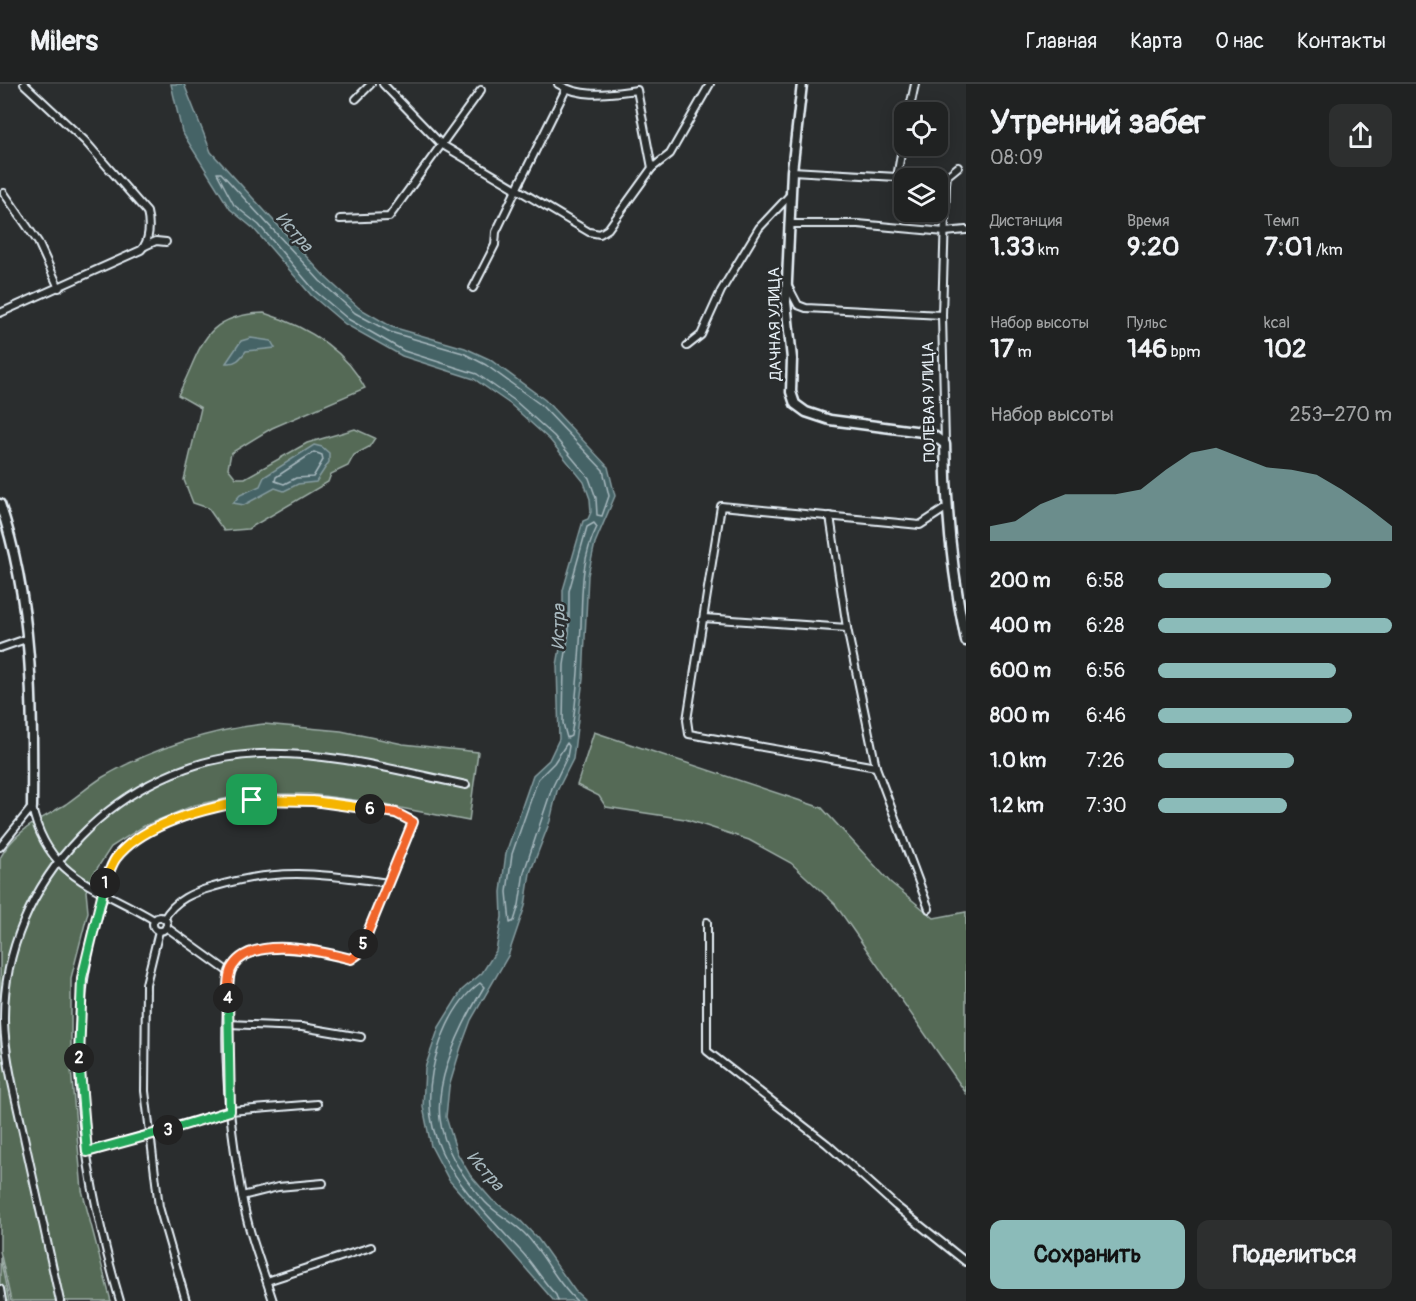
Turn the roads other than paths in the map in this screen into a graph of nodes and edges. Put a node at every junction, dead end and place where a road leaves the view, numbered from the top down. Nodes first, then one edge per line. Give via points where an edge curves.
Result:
1 (24, 84) edge
2 (371, 84) edge
3 (383, 84) edge
4 (558, 84) edge
5 (710, 84) edge
6 (802, 84) edge
7 (915, 84) edge
8 (566, 89) junction
9 (481, 90) dead end
10 (356, 99) dead end
11 (911, 102) edge
12 (441, 144) junction
13 (901, 156) edge
14 (958, 167) dead end
15 (652, 168) junction
16 (792, 171) junction
17 (517, 188) junction
18 (4, 193) dead end
19 (790, 195) junction
20 (340, 219) dead end
21 (789, 224) junction
22 (966, 230) edge
23 (945, 232) junction
24 (166, 242) dead end
25 (145, 246) junction
26 (786, 284) junction
27 (59, 288) junction
28 (472, 288) dead end
29 (0, 313) edge
30 (942, 315) junction
31 (687, 346) dead end
32 (945, 444) junction
33 (0, 504) edge
34 (946, 508) junction
35 (830, 516) junction
36 (704, 618) junction
37 (847, 628) junction
38 (26, 639) junction
39 (966, 641) edge
40 (0, 648) edge
41 (876, 767) junction
42 (466, 785) dead end
43 (32, 807) junction
44 (0, 847) edge
45 (57, 862) junction
46 (388, 883) junction
47 (105, 892) junction
48 (929, 909) dead end
49 (164, 919) junction
50 (154, 921) junction
51 (707, 922) dead end
52 (166, 927) junction
53 (159, 931) junction
54 (230, 973) junction
55 (228, 1023) junction
56 (361, 1037) dead end
57 (317, 1104) dead end
58 (230, 1111) junction
59 (151, 1134) junction
60 (87, 1152) junction
61 (323, 1183) dead end
62 (242, 1196) junction
63 (371, 1247) dead end
64 (966, 1262) edge
65 (267, 1281) junction
66 (0, 1288) edge
67 (3, 1301) edge
68 (60, 1301) edge
69 (120, 1301) edge
70 (186, 1301) edge
71 (273, 1301) edge

1 - 25 street via 85,141 147,212 150,223
2 - 10 street
3 - 12 street
4 - 8 street
5 - 15 street via 670,154
6 - 16 street, ДАЧНАЯ УЛИЦА
7 - 11 street
8 - 15 street via 597,95 637,90
8 - 17 street
9 - 12 street
12 - 17 street
12 - 20 street via 389,217
13 - 16 street via 897,177
14 - 23 street, ПОЛЕВАЯ УЛИЦА via 947,176
15 - 17 street via 608,229 600,234 589,232
16 - 19 street, ДАЧНАЯ УЛИЦА
17 - 28 street via 496,232 495,246
18 - 27 street via 38,242
19 - 21 street, ДАЧНАЯ УЛИЦА
19 - 31 street via 759,228 721,291 701,335
21 - 23 street via 858,224
21 - 26 street, ДАЧНАЯ УЛИЦА
22 - 23 street
23 - 30 street, ПОЛЕВАЯ УЛИЦА
24 - 25 street
25 - 27 street
26 - 30 street via 798,305 806,308
26 - 32 street, ДАЧНАЯ УЛИЦА via 791,392 795,404 830,420 930,433
27 - 29 street
30 - 32 street, ПОЛЕВАЯ УЛИЦА
32 - 34 street, ПОЛЕВАЯ УЛИЦА
33 - 38 street via 23,590
34 - 35 street via 920,525
34 - 39 street, ПОЛЕВАЯ УЛИЦА via 954,585
35 - 36 street via 722,506
35 - 37 street
36 - 37 street
36 - 41 street via 687,720 689,734
37 - 41 street
38 - 40 street
38 - 43 street via 33,748
41 - 48 street
42 - 45 street via 326,758 286,754 233,756 160,778 128,797 84,831
43 - 44 street
43 - 45 street via 40,838
45 - 47 street via 90,887
45 - 68 street via 19,934 7,984 4,1018 16,1101
46 - 47 street via 413,822 405,816 313,801 252,800 186,815 136,840 115,859
46 - 49 street via 295,872 242,878 188,896
46 - 54 street via 358,954 351,959 300,950 257,948 232,966
47 - 50 street
47 - 60 street via 82,978 78,1030
49 - 50 street
49 - 52 street
50 - 53 street
51 - 64 street via 707,1051 827,1144
52 - 53 street
52 - 54 street
53 - 59 street via 146,984 145,1092
54 - 55 street
55 - 56 street via 302,1027
55 - 58 street
57 - 58 street
58 - 59 street
58 - 62 street
59 - 60 street
59 - 70 street via 159,1207
60 - 69 street via 94,1206
61 - 62 street via 278,1187
62 - 65 street
63 - 65 street
65 - 71 street
66 - 67 street

